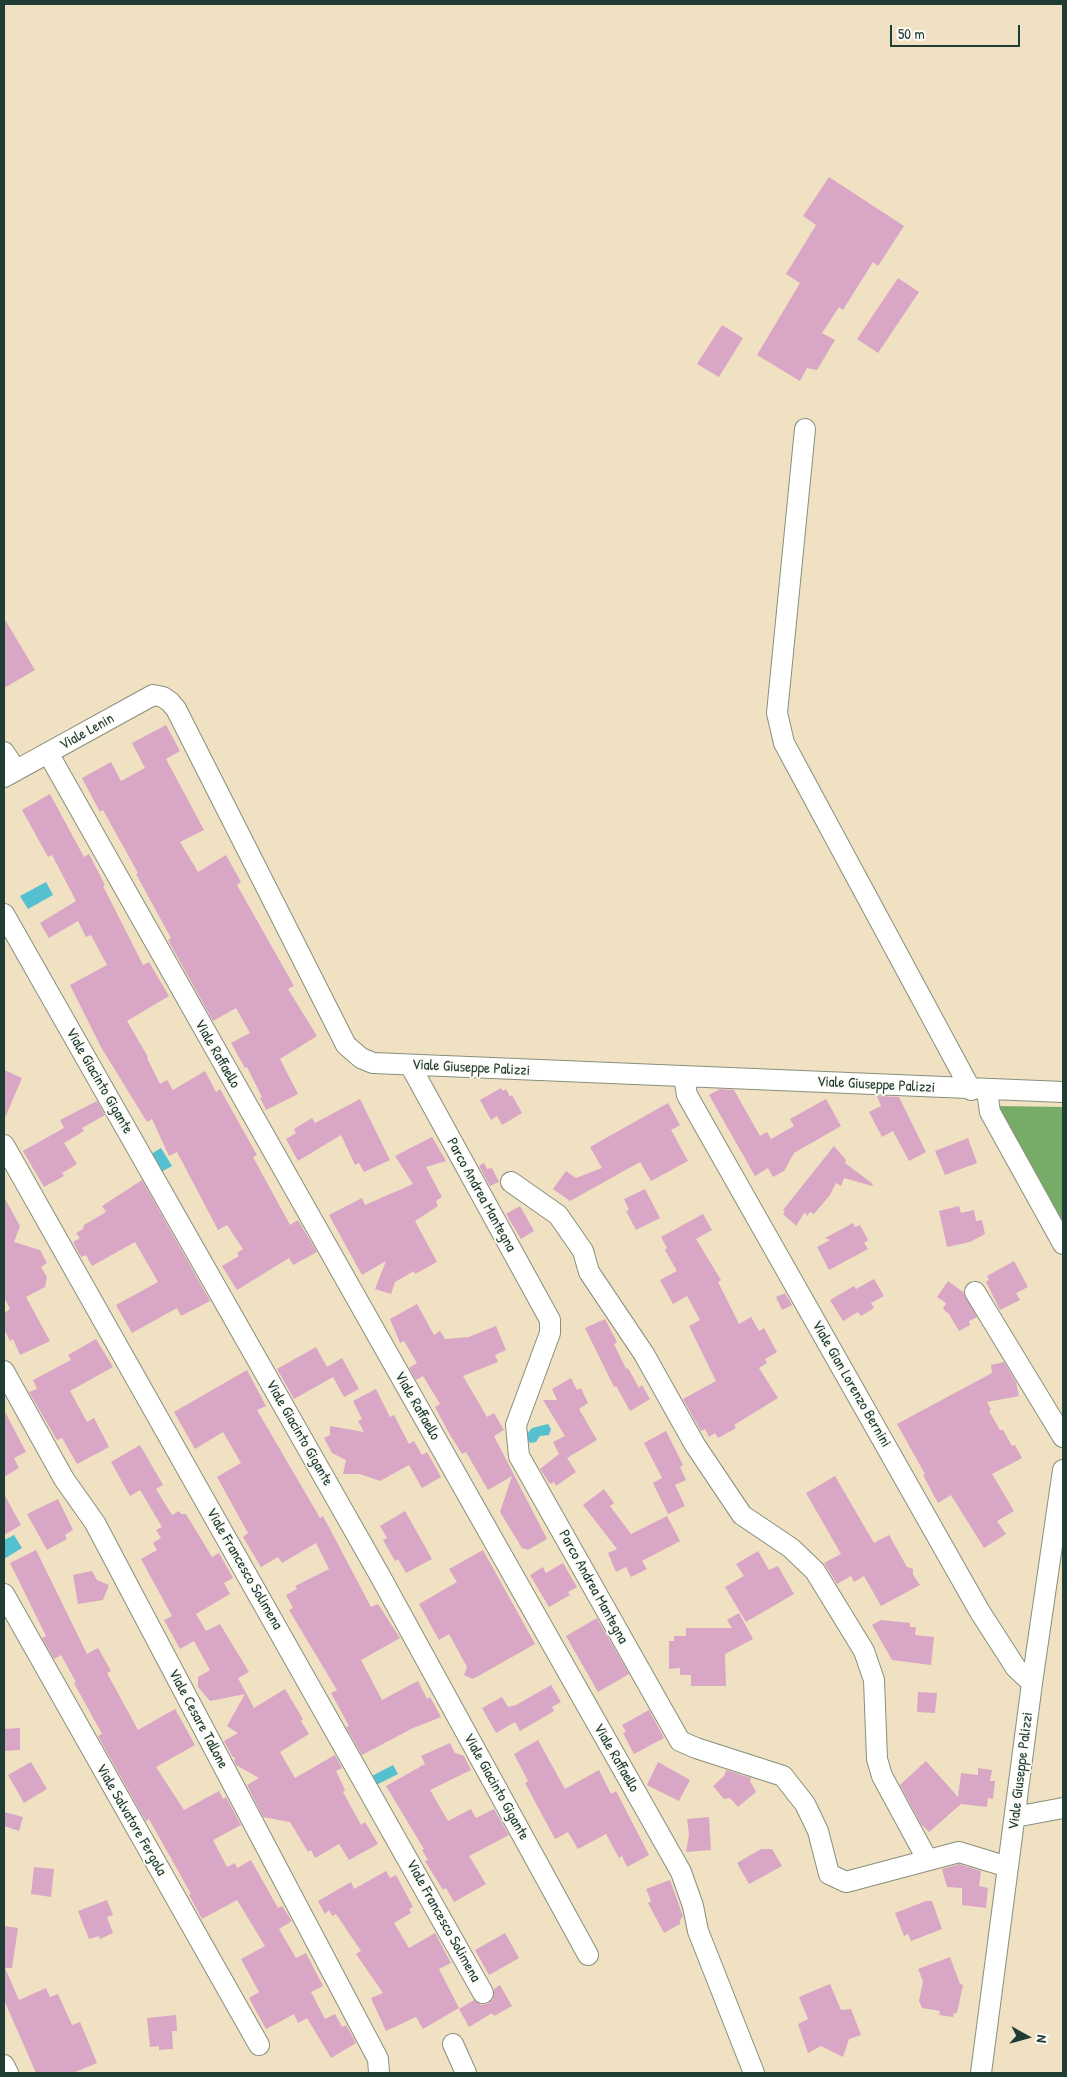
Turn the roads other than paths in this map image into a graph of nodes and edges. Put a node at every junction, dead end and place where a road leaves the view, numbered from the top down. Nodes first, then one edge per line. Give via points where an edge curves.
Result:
1 (805, 429) dead end
2 (170, 702) joint
3 (4, 752) edge
4 (48, 753) junction
5 (10, 774) edge
6 (4, 914) edge
7 (410, 1065) junction
8 (684, 1077) junction
9 (979, 1090) junction
10 (1063, 1092) edge
11 (4, 1145) edge
12 (511, 1182) dead end
13 (1063, 1244) edge
14 (975, 1292) dead end
15 (4, 1371) edge
16 (1063, 1437) edge
17 (1063, 1470) edge
18 (1061, 1503) edge
19 (4, 1594) edge
20 (1032, 1683) junction
21 (1063, 1808) edge
22 (1016, 1817) junction
23 (927, 1859) junction
24 (1009, 1859) junction
25 (588, 1955) dead end
26 (483, 1993) dead end
27 (453, 2044) dead end
28 (259, 2045) dead end
29 (4, 2065) edge
30 (8, 2073) edge
31 (379, 2073) edge
32 (466, 2073) edge
33 (754, 2073) edge
34 (981, 2073) edge

1 - 9 street via 777,713 784,743
2 - 4 street, Viale Lenin via 153,695
2 - 7 street, Viale Giuseppe Palizzi via 346,1044 361,1058 373,1063
3 - 5 street
4 - 5 street, Viale Lenin
4 - 33 street, Viale Raffaello via 681,1872 698,1930
6 - 25 street, Viale Giacinto Gigante via 379,1574
7 - 8 street, Viale Giuseppe Palizzi
7 - 23 street, Parco Andrea Mantegna via 550,1320 550,1333 516,1425 519,1456 680,1741 783,1776 805,1804 818,1832 829,1874 846,1882
8 - 9 street, Viale Giuseppe Palizzi
8 - 20 street, Viale Gian Lorenzo Bernini via 687,1095 980,1612 1016,1668
9 - 10 street, Viale Giuseppe Palizzi
9 - 13 street
11 - 26 street, Viale Francesco Solimena
12 - 23 street via 558,1215 583,1251 589,1272 644,1354 695,1445 742,1515 791,1548 815,1571 864,1651 874,1680 877,1759 882,1776
14 - 16 street
15 - 31 street, Viale Cesare Tallone via 64,1479 95,1523 378,2059
17 - 18 street, Viale Giuseppe Palizzi
18 - 20 street, Viale Giuseppe Palizzi
19 - 28 street, Viale Salvatore Fergola
20 - 22 street, Viale Giuseppe Palizzi
21 - 22 street
22 - 24 street, Viale Giuseppe Palizzi
23 - 24 street, Parco Andrea Mantegna via 959,1852
24 - 34 street, Viale Giuseppe Palizzi
27 - 32 street
29 - 30 street

